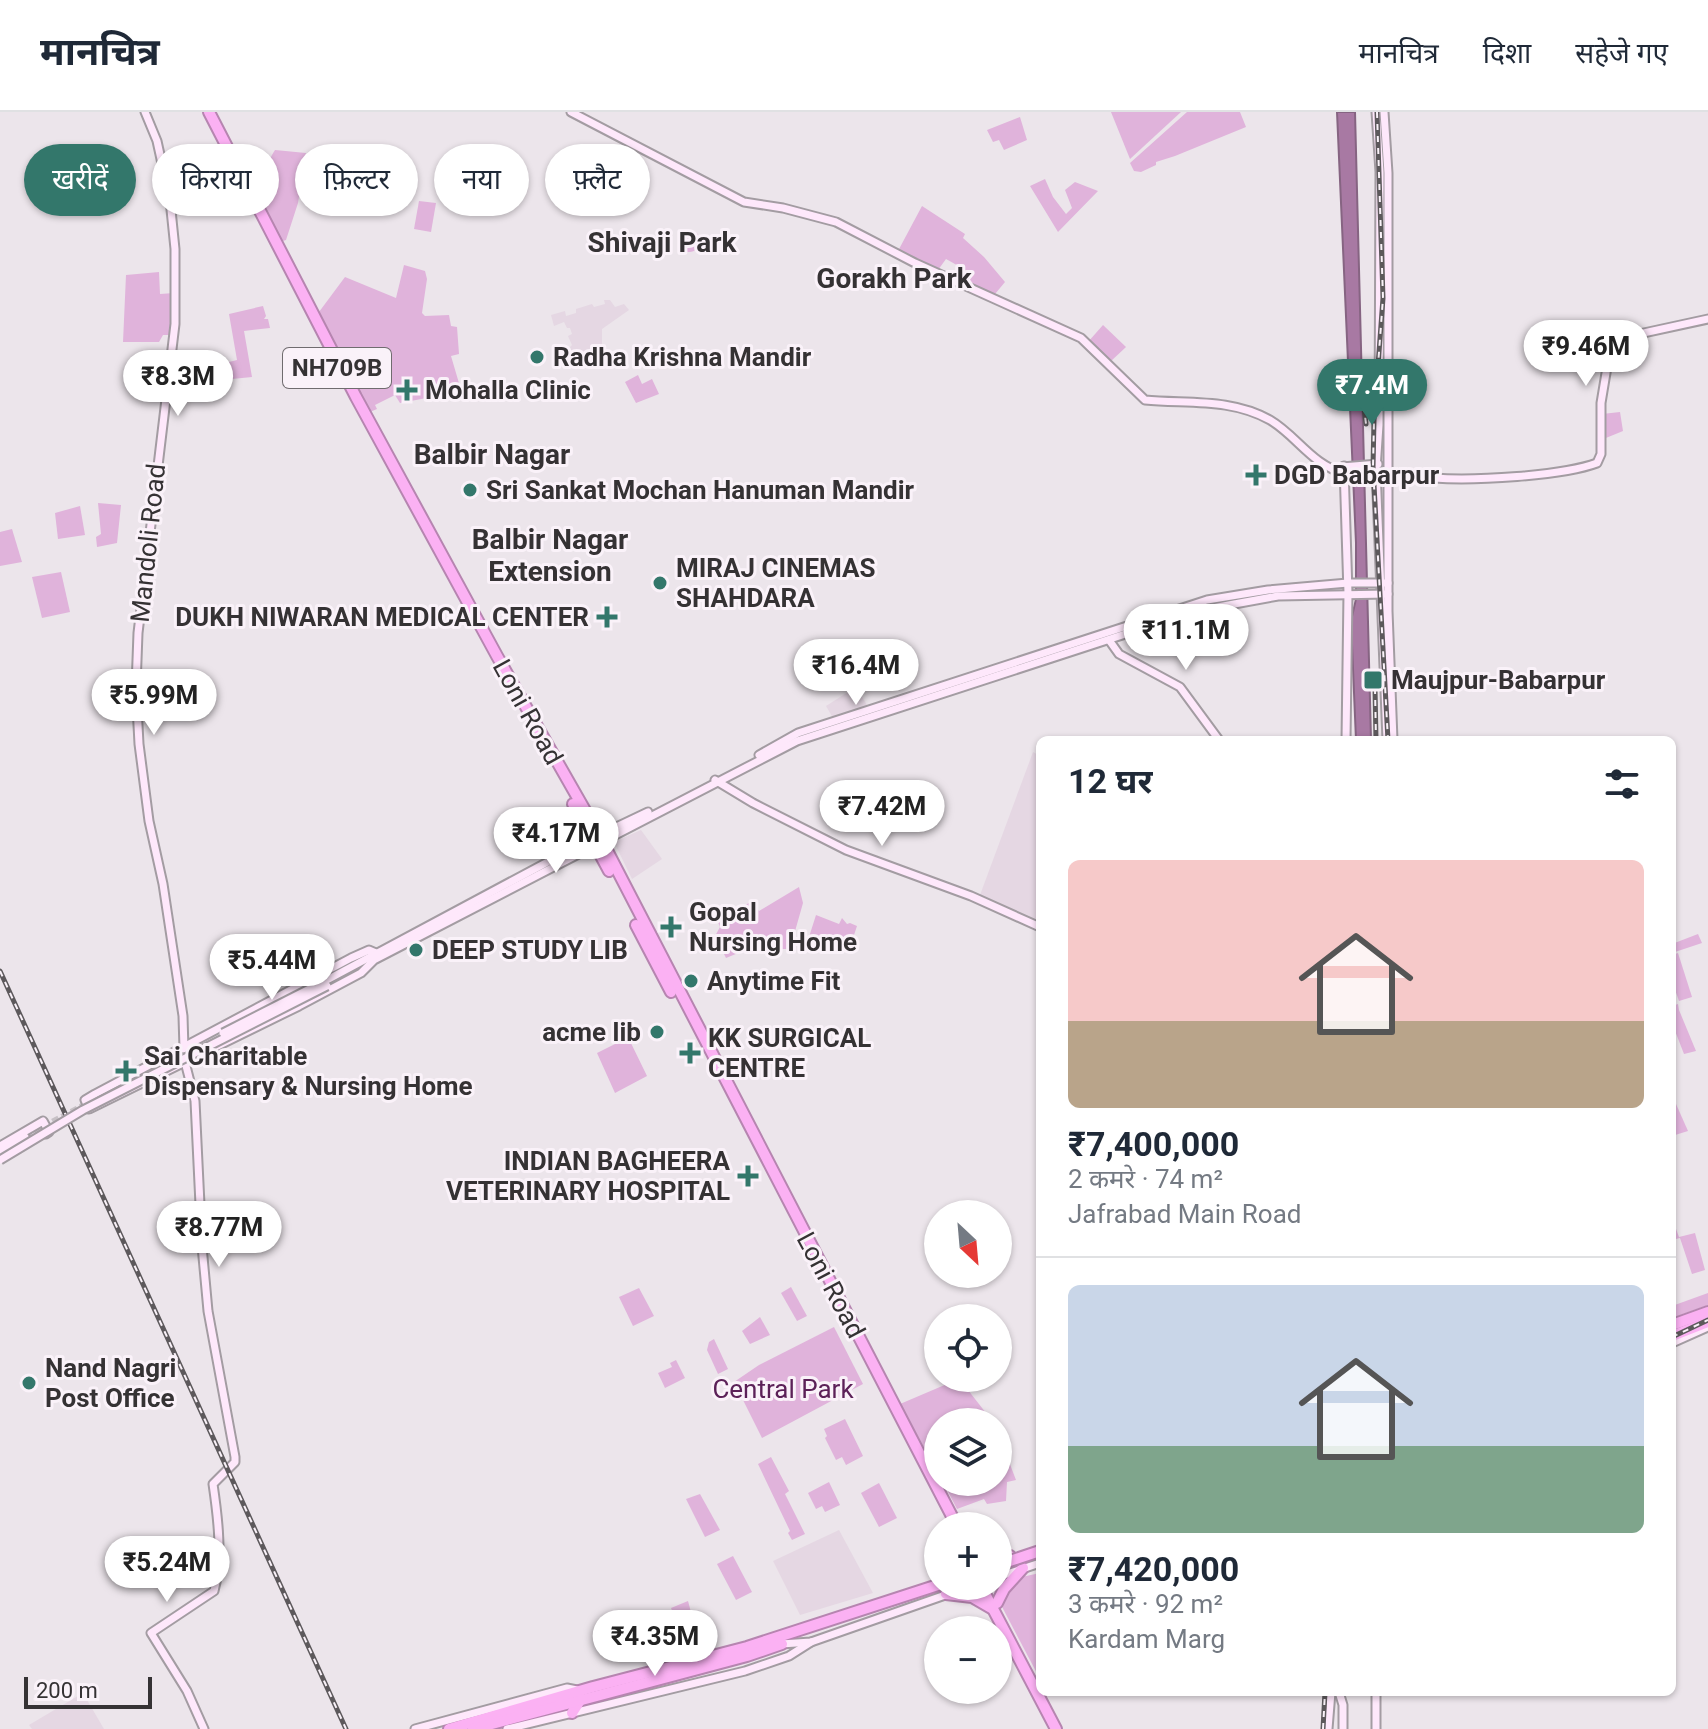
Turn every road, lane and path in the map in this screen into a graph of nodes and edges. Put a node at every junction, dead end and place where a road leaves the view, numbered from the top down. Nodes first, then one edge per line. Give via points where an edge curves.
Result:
1 (145, 112) edge
2 (207, 112) edge
3 (571, 112) edge
4 (1376, 112) edge
5 (1384, 112) edge
6 (1708, 319) edge
7 (1387, 468) junction
8 (1376, 469) junction
9 (1341, 470) junction
10 (1347, 583) junction
11 (1385, 583) junction
12 (1348, 593) junction
13 (1385, 594) junction
14 (1109, 640) junction
15 (962, 684) junction
16 (1216, 736) edge
17 (1346, 736) edge
18 (1390, 736) edge
19 (717, 781) junction
20 (596, 841) junction
21 (1036, 925) edge
22 (375, 957) junction
23 (184, 1046) junction
24 (166, 1056) junction
25 (185, 1063) junction
26 (174, 1069) junction
27 (27, 1139) tunnel mouth
28 (0, 1146) edge
29 (0, 1158) edge
30 (1708, 1311) edge
31 (1679, 1325) edge
32 (1708, 1325) edge
33 (1676, 1341) edge
34 (942, 1512) edge
35 (950, 1512) edge
36 (1036, 1550) edge
37 (1012, 1560) edge
38 (1036, 1561) edge
39 (1036, 1562) edge
40 (1012, 1564) edge
41 (1012, 1566) edge
42 (1023, 1568) junction
43 (924, 1591) edge
44 (924, 1593) edge
45 (980, 1600) edge
46 (991, 1600) edge
47 (993, 1600) edge
48 (995, 1606) junction
49 (809, 1635) junction
50 (782, 1642) junction
51 (789, 1656) junction
52 (731, 1660) junction
53 (736, 1673) junction
54 (1036, 1678) edge
55 (620, 1688) junction
56 (1036, 1689) edge
57 (582, 1695) junction
58 (1040, 1696) edge
59 (1046, 1696) edge
60 (1331, 1696) edge
61 (1340, 1696) edge
62 (1376, 1696) edge
63 (565, 1700) junction
64 (624, 1700) junction
65 (572, 1713) junction
66 (204, 1729) edge
67 (415, 1729) edge
68 (449, 1729) edge
69 (473, 1729) edge
70 (507, 1729) edge
71 (1056, 1729) edge
72 (1063, 1729) edge
73 (1328, 1729) edge
74 (1343, 1729) edge
75 (1376, 1729) edge

1 - 23 street, Mandoli Road via 170,200 175,324 138,633 136,693 149,821 163,884
2 - 20 highway, Loni Road / NH709B
3 - 9 street via 744,202 836,222 1081,338 1145,400 1244,409 1274,422 1322,464
4 - 8 street
5 - 7 street
6 - 7 street via 1611,343 1597,463 1465,479
7 - 8 street
7 - 11 street
8 - 9 street
8 - 11 street
9 - 10 street
10 - 11 street
10 - 12 street
10 - 15 street via 1207,600
11 - 13 street
12 - 13 street
12 - 14 street via 1278,596 1196,611
12 - 17 street
13 - 18 street
14 - 15 street
14 - 16 street via 1119,654 1180,687
15 - 19 street via 797,741
19 - 20 street
19 - 21 street via 846,850
20 - 22 street
20 - 34 highway, Loni Road / NH709B
20 - 35 highway, Loni Road / NH709B
22 - 23 street via 369,950 351,958
22 - 25 street via 361,973
22 - 29 street, bridge
22 - 29 street, bridge via 81,1107
23 - 24 street
23 - 25 street, Mandoli Road
24 - 26 street via 160,1065 117,1089 166,1067
24 - 26 street via 85,1099 89,1109
25 - 26 street
25 - 66 street, Mandoli Road via 195,1101 208,1311 235,1462 213,1484 218,1534 214,1591 151,1633
27 - 29 street
28 - 29 street via 43,1121 49,1132
30 - 31 highway
31 - 32 highway
32 - 33 street
36 - 37 highway, bridge
38 - 40 highway, bridge
39 - 42 street
41 - 42 street
42 - 48 highway
43 - 50 street via 813,1622
44 - 49 highway
45 - 48 highway
46 - 48 highway
47 - 48 highway
48 - 54 highway
48 - 56 highway
49 - 50 highway
49 - 51 street
50 - 51 street
50 - 52 highway
50 - 57 highway
51 - 53 street
52 - 53 street
52 - 55 highway
53 - 64 street
55 - 57 highway
55 - 64 street
57 - 63 highway
57 - 65 highway
57 - 67 street via 567,1688
58 - 71 highway
59 - 72 highway
60 - 73 street
61 - 74 street
62 - 75 street
63 - 68 highway
63 - 69 highway
64 - 65 street
65 - 70 street

